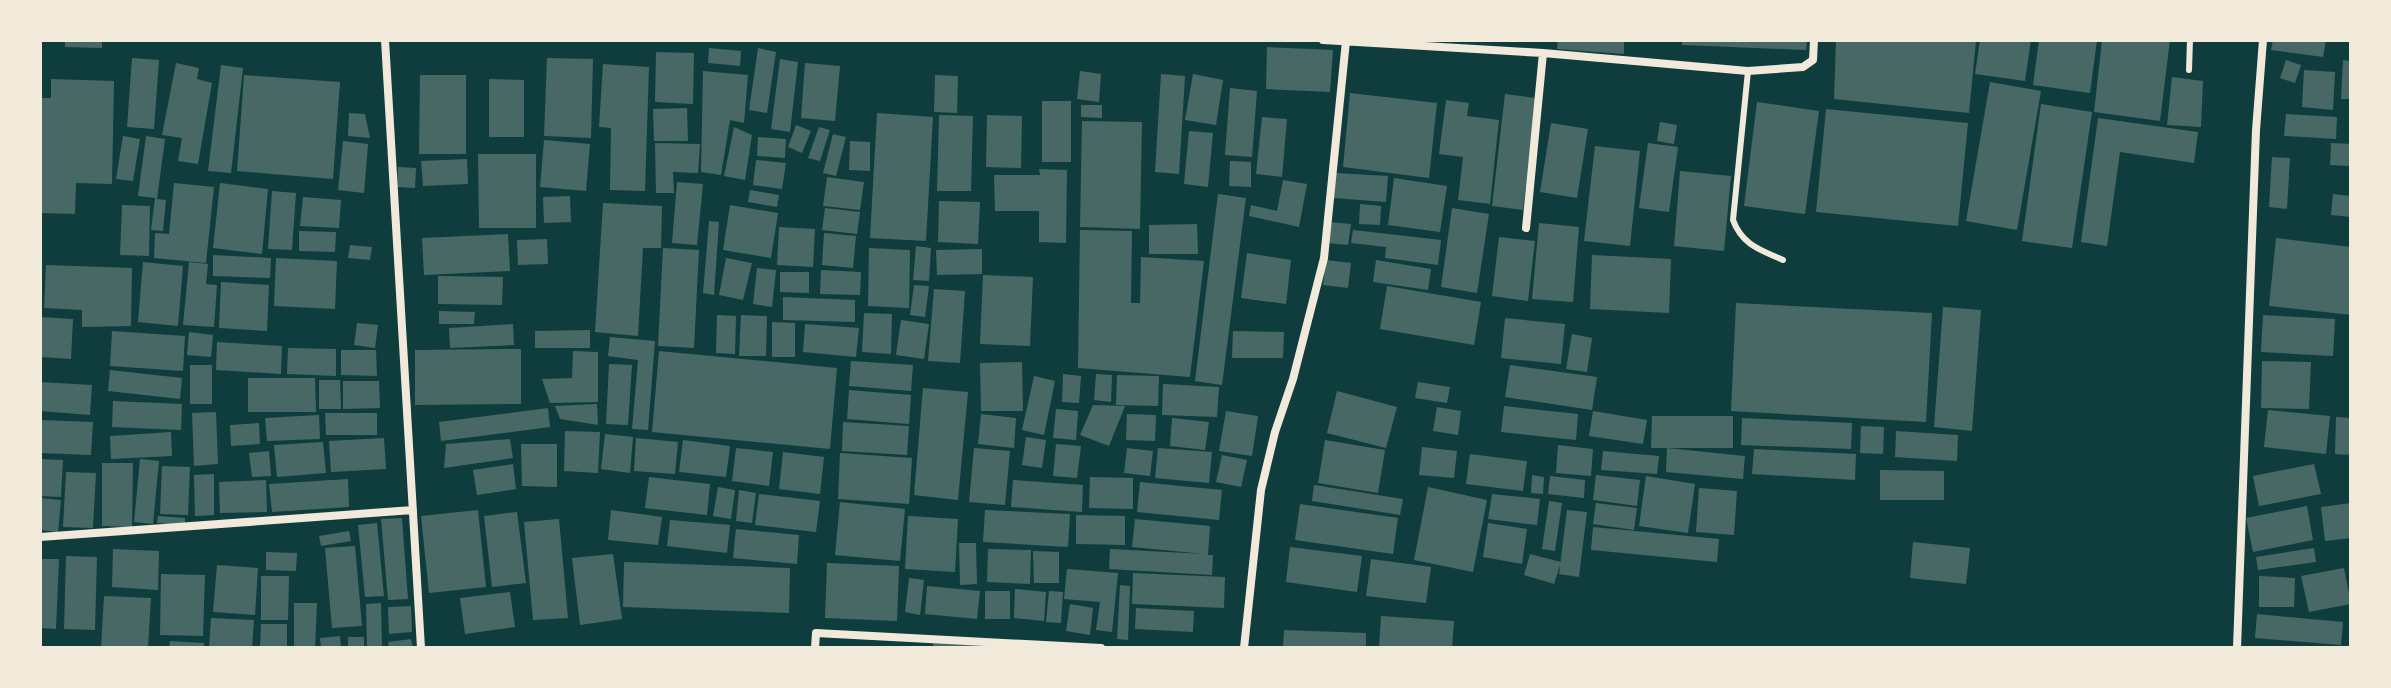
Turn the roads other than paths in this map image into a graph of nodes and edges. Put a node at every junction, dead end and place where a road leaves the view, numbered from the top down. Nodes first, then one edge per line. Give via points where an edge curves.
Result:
1 (385, 40) edge
2 (1323, 40) edge
3 (1814, 40) edge
4 (2190, 40) edge
5 (2263, 40) edge
6 (1346, 41) edge
7 (1543, 53) junction
8 (2189, 70) dead end
9 (1748, 71) junction
10 (1526, 228) dead end
11 (1783, 260) dead end
12 (413, 510) junction
13 (40, 537) edge
14 (421, 648) edge
15 (815, 648) edge
16 (1101, 648) edge
17 (1244, 648) edge
18 (2237, 648) edge

1 - 12 street
2 - 6 street
3 - 9 street via 1813,60 1803,67
4 - 8 lane
5 - 18 street
6 - 7 street
6 - 17 street via 1324,258 1261,490
7 - 9 street
7 - 10 street
9 - 11 lane via 1733,220 1748,245
12 - 13 street
12 - 14 street
15 - 16 street via 816,633

